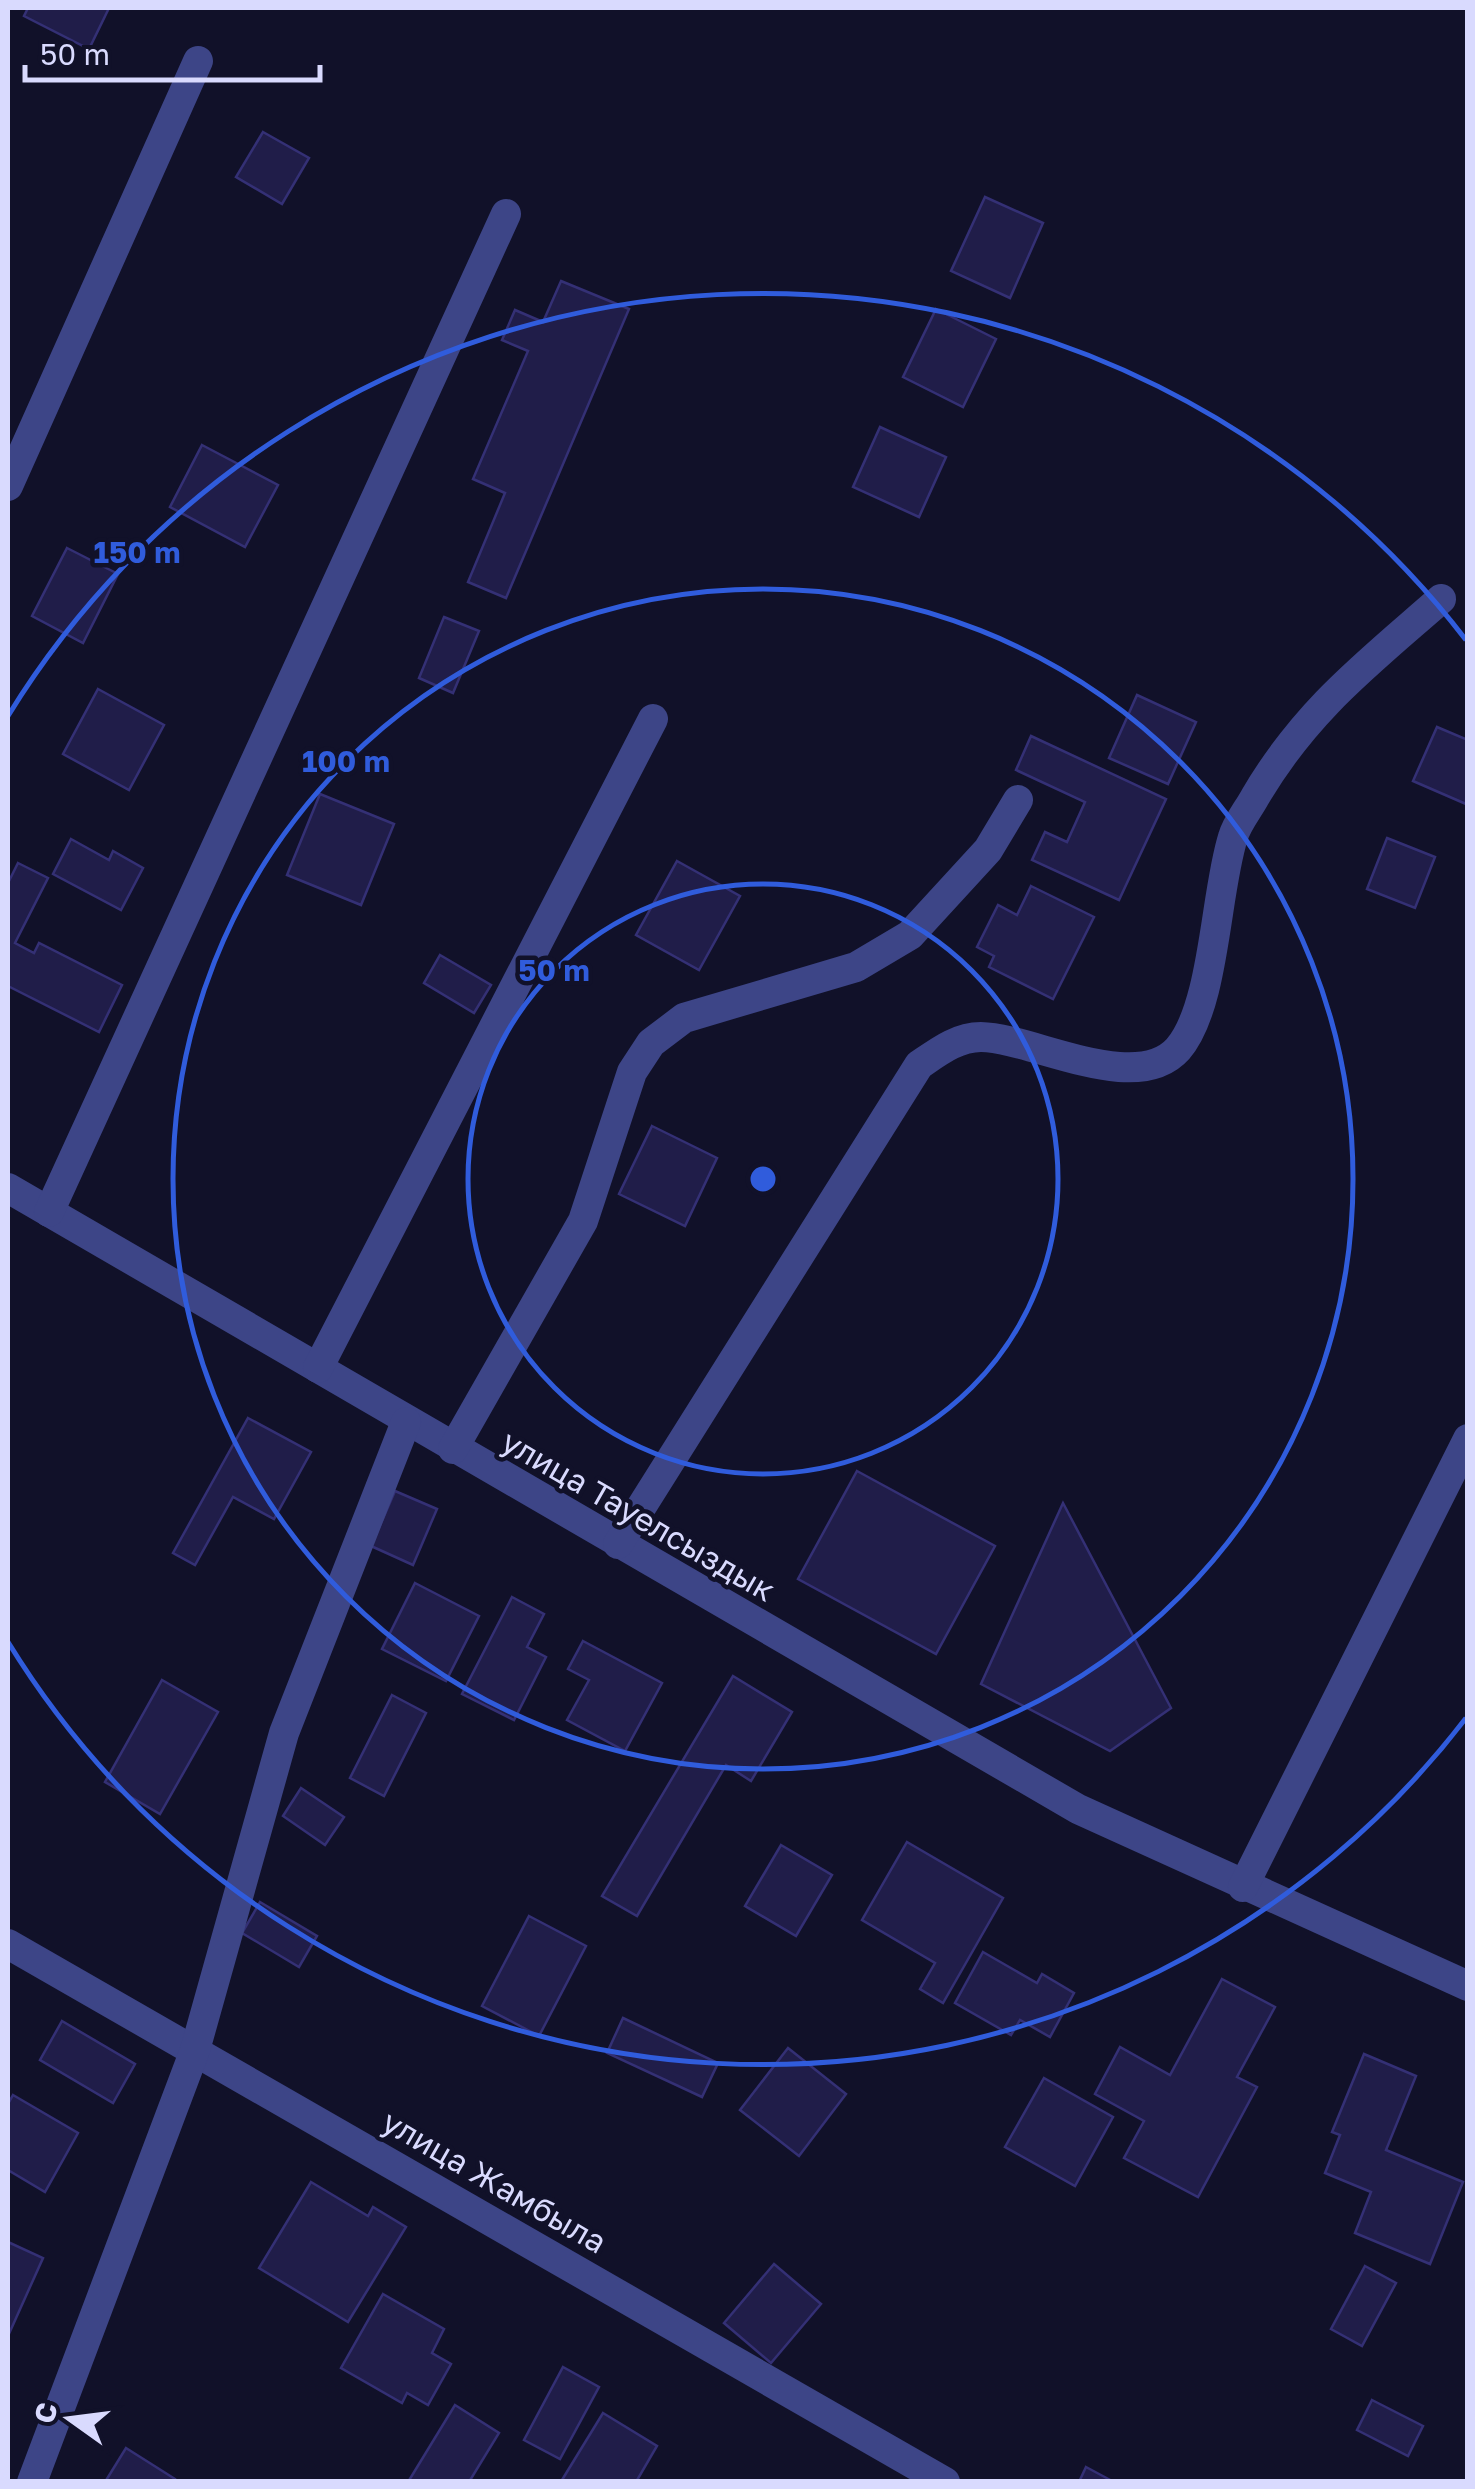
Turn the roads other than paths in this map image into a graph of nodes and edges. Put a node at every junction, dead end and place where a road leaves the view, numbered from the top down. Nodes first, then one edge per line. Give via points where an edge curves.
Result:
1 (198, 61) dead end
2 (506, 214) dead end
3 (8, 486) edge
4 (1441, 599) dead end
5 (653, 719) dead end
6 (1018, 800) dead end
7 (8, 1188) edge
8 (49, 1212) junction
9 (318, 1368) junction
10 (406, 1422) junction
11 (1468, 1440) edge
12 (453, 1449) junction
13 (618, 1544) junction
14 (1244, 1887) junction
15 (8, 1944) edge
16 (1468, 1986) edge
17 (195, 2050) junction
18 (32, 2482) edge
19 (945, 2482) edge

1 - 3 street
2 - 8 street
4 - 13 street via 1318,706 1234,834 1197,1014 1177,1050 1154,1065 1123,1068 980,1037 948,1045 919,1064
5 - 9 street
6 - 12 street via 988,850 910,935 856,967 684,1018 651,1042 632,1072 582,1222
7 - 8 street, улица Тауелсыздык
8 - 9 street, улица Тауелсыздык
9 - 10 street, улица Тауелсыздык
10 - 12 street, улица Тауелсыздык
10 - 17 street via 284,1733
11 - 14 street
12 - 13 street, улица Тауелсыздык
13 - 14 street, улица Тауелсыздык via 1078,1810
14 - 16 street, улица Тауелсыздык
15 - 17 street, улица Жамбыла
17 - 18 street
17 - 19 street, улица Жамбыла

